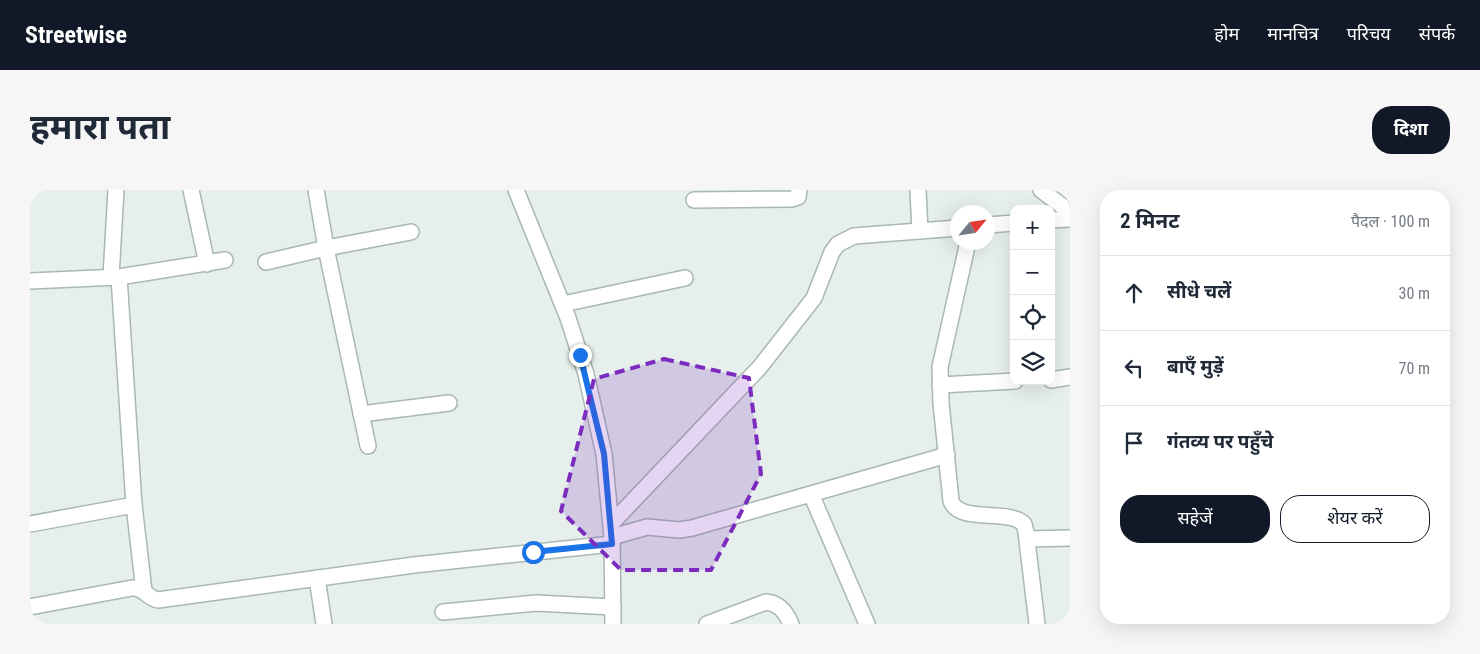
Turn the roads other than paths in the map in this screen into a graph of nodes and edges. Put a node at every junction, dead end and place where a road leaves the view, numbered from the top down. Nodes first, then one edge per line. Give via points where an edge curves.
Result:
1 (116, 190) edge
2 (191, 190) edge
3 (316, 190) edge
4 (516, 190) edge
5 (799, 190) edge
6 (918, 190) edge
7 (1041, 190) edge
8 (694, 200) dead end
9 (1069, 212) edge
10 (1055, 218) edge
11 (1010, 223) edge
12 (995, 224) edge
13 (950, 229) edge
14 (920, 231) junction
15 (411, 232) dead end
16 (326, 248) junction
17 (966, 250) edge
18 (225, 260) dead end
19 (266, 262) dead end
20 (207, 264) junction
21 (115, 277) junction
22 (685, 278) dead end
23 (30, 281) edge
24 (563, 304) junction
25 (1070, 377) edge
26 (1055, 379) edge
27 (1010, 381) edge
28 (940, 385) junction
29 (449, 403) dead end
30 (361, 414) junction
31 (368, 446) dead end
32 (947, 455) junction
33 (811, 494) junction
34 (134, 505) junction
35 (30, 524) edge
36 (612, 535) junction
37 (1070, 538) edge
38 (1027, 539) junction
39 (317, 578) junction
40 (144, 591) junction
41 (30, 607) edge
42 (613, 607) junction
43 (443, 612) dead end
44 (324, 624) edge
45 (613, 624) edge
46 (707, 624) edge
47 (791, 624) edge
48 (867, 624) edge
49 (1037, 624) edge

1 - 21 street
2 - 20 street
3 - 16 street
4 - 24 street
5 - 8 street via 798,197 792,199
6 - 14 street
7 - 9 street
9 - 10 street
11 - 12 street
13 - 14 street
14 - 36 street via 854,236 838,244 814,298 760,367
15 - 16 street
16 - 19 street
16 - 30 street
17 - 28 street via 942,358
18 - 20 street
20 - 21 street
21 - 23 street
21 - 34 street
22 - 24 street
24 - 36 street via 586,374 604,454
25 - 26 street
27 - 28 street
28 - 32 street
29 - 30 street
30 - 31 street
32 - 33 street
32 - 38 street via 951,501 955,508 1019,520 1025,527
33 - 36 street via 692,528 647,527
33 - 48 street
34 - 35 street
34 - 40 street
36 - 39 street
36 - 42 street
37 - 38 street
38 - 49 street
39 - 40 street via 158,600
39 - 44 street
40 - 41 street via 136,587
42 - 43 street via 536,603
42 - 45 street
46 - 47 street via 766,602 779,606

